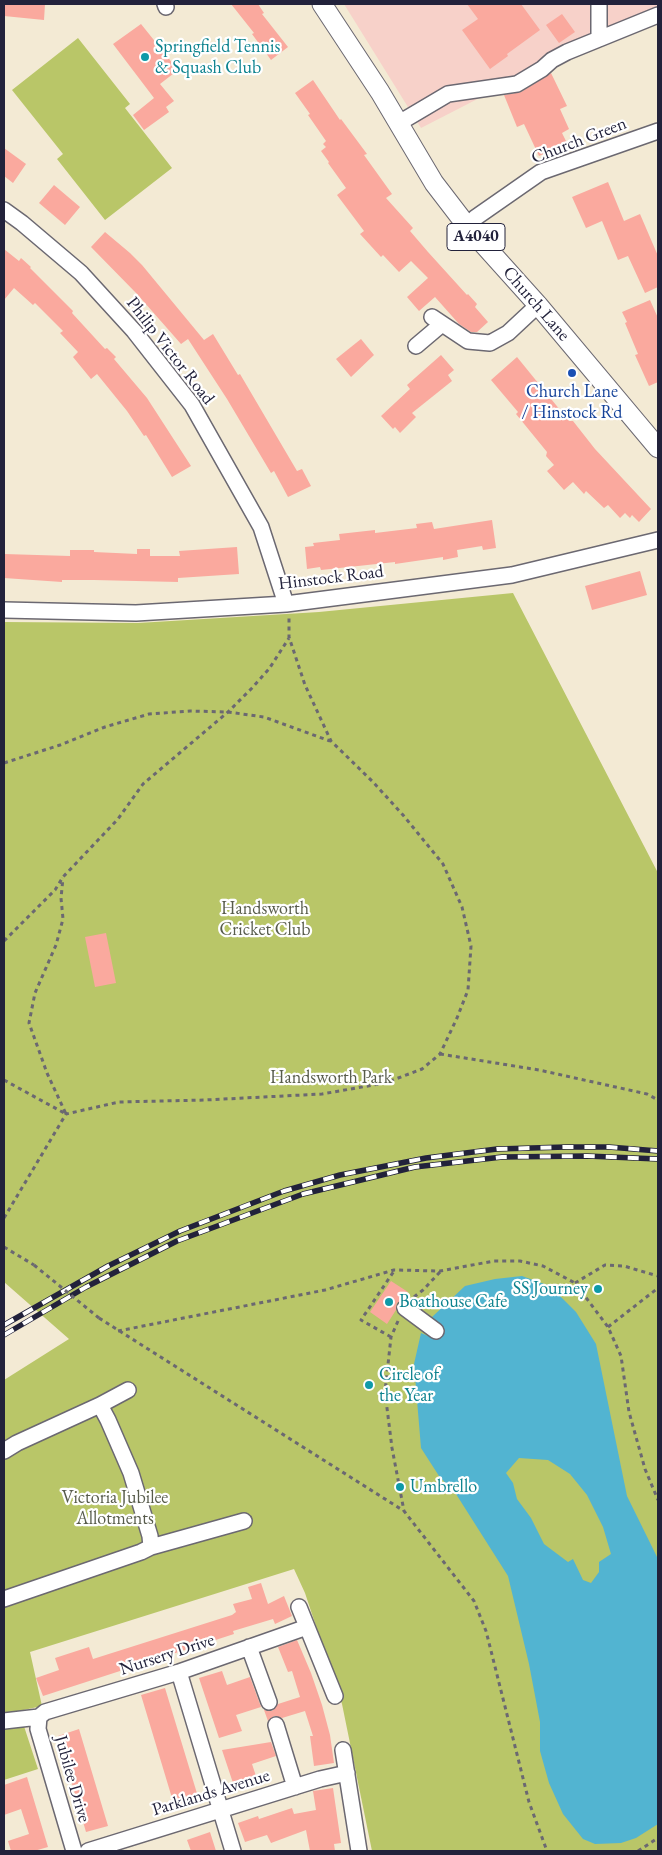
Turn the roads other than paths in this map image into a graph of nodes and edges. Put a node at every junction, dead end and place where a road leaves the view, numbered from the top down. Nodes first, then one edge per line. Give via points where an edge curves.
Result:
1 (322, 4) edge
2 (599, 4) edge
3 (658, 14) edge
4 (599, 39) junction
5 (399, 123) junction
6 (658, 130) edge
7 (4, 210) edge
8 (467, 226) junction
9 (538, 305) junction
10 (416, 346) dead end
11 (658, 448) edge
12 (658, 540) edge
13 (286, 604) junction
14 (4, 610) edge
15 (404, 1308) road end
16 (436, 1331) dead end
17 (128, 1390) dead end
18 (100, 1405) junction
19 (4, 1451) edge
20 (244, 1521) dead end
21 (151, 1547) junction
22 (4, 1599) edge
23 (298, 1607) dead end
24 (307, 1627) junction
25 (248, 1647) junction
26 (179, 1672) junction
27 (335, 1696) dead end
28 (269, 1702) dead end
29 (39, 1717) junction
30 (4, 1721) edge
31 (276, 1725) dead end
32 (343, 1750) dead end
33 (347, 1773) junction
34 (295, 1786) junction
35 (219, 1810) junction
36 (74, 1851) edge
37 (88, 1851) edge
38 (233, 1851) edge
39 (359, 1851) edge

1 - 5 main road, Church Lane / A4040
2 - 4 street
3 - 4 street
4 - 5 street via 552,60 517,84 448,94
5 - 8 main road, Church Lane / A4040 via 434,182
6 - 8 street, Church Green via 541,172
7 - 13 street, Philip Victor Road via 81,273 134,331 192,405 261,527
8 - 9 main road, Church Lane / A4040
9 - 10 street via 508,333 490,343 468,341 437,321
9 - 11 main road, Church Lane / A4040
12 - 13 street, Hinstock Road via 512,575
13 - 14 street, Hinstock Road via 136,613
15 - 16 street
17 - 18 street
18 - 19 street
18 - 21 street via 131,1473
20 - 21 street
21 - 22 street
23 - 24 street
24 - 25 street, Nursery Drive
24 - 27 street
25 - 26 street, Nursery Drive
25 - 28 street
26 - 29 street, Nursery Drive via 45,1712
26 - 35 street
29 - 30 street, Nursery Drive
29 - 36 street, Jubilee Drive via 38,1729
31 - 34 street
32 - 33 street
33 - 34 street, Parklands Avenue
33 - 39 street
34 - 35 street, Parklands Avenue
35 - 37 street, Parklands Avenue
35 - 38 street

